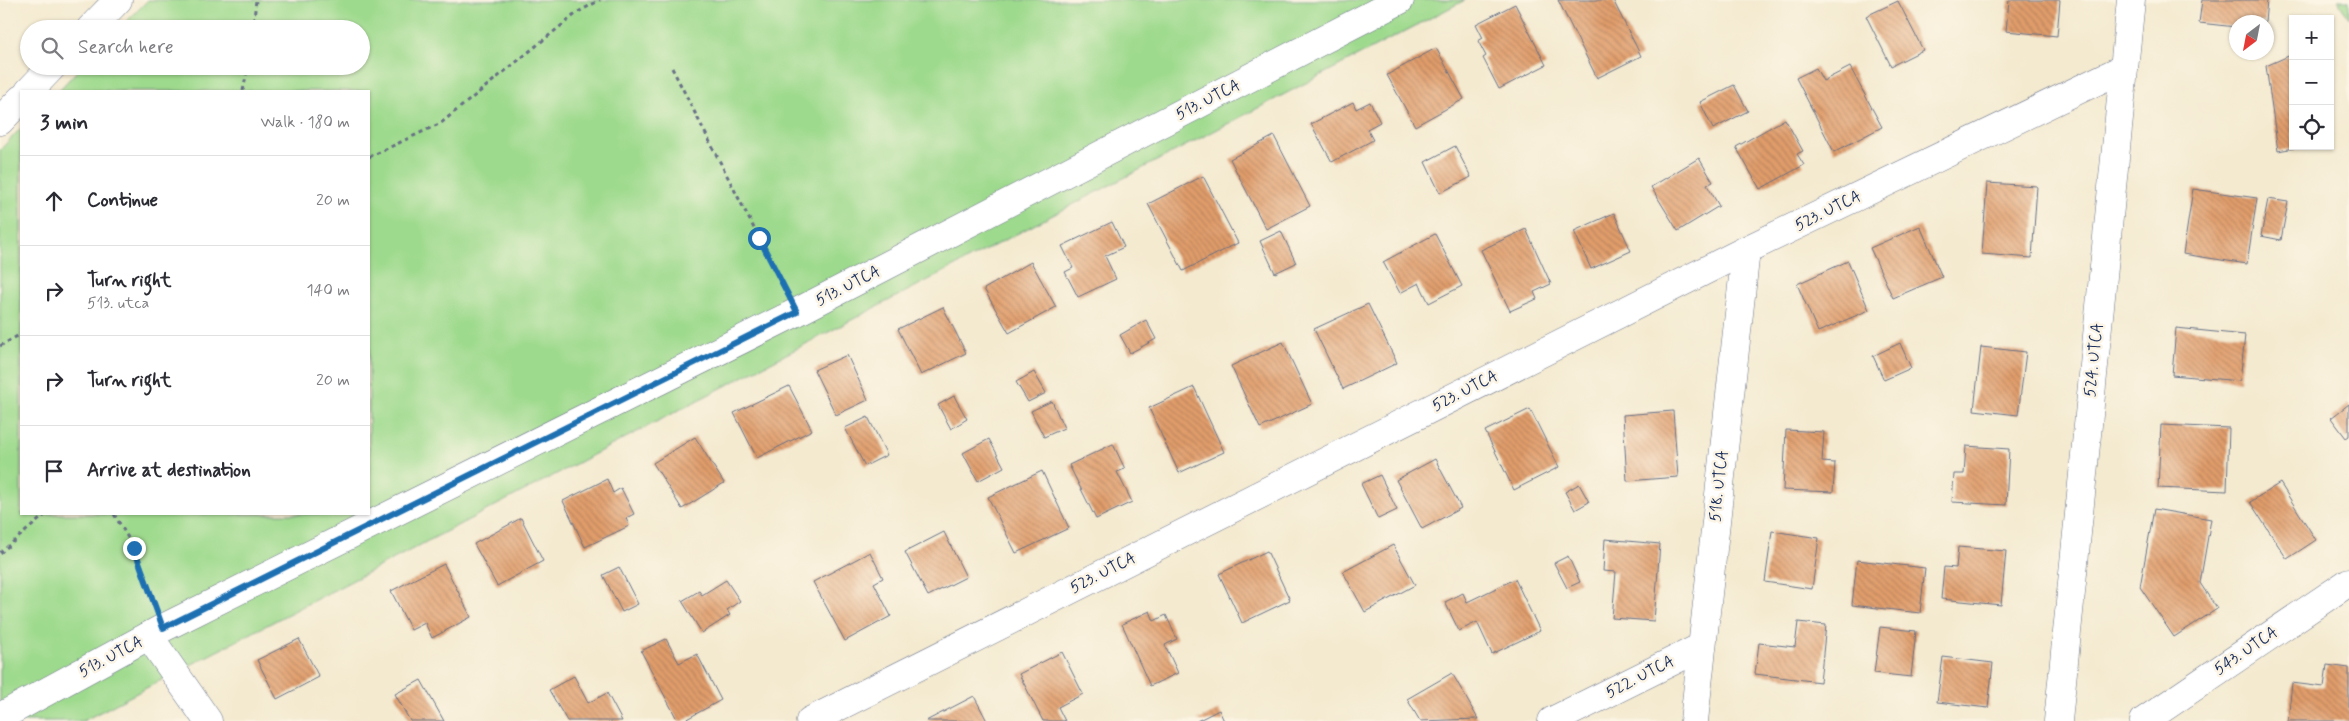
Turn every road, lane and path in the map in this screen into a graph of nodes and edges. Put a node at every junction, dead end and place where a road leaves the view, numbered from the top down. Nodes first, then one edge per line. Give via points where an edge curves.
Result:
1 (118, 0) edge
2 (256, 0) edge
3 (600, 0) edge
4 (1400, 0) edge
5 (2131, 0) edge
6 (99, 20) edge
7 (253, 20) edge
8 (672, 68) dead end
9 (2124, 68) junction
10 (44, 75) edge
11 (246, 75) edge
12 (30, 90) edge
13 (242, 90) edge
14 (20, 100) edge
15 (0, 120) edge
16 (370, 157) edge
17 (1746, 250) junction
18 (797, 312) junction
19 (20, 335) edge
20 (0, 346) edge
21 (45, 515) edge
22 (115, 515) edge
23 (0, 553) edge
24 (2349, 582) edge
25 (156, 632) junction
26 (1701, 647) junction
27 (0, 717) edge
28 (208, 721) edge
29 (810, 721) edge
30 (1552, 721) edge
31 (1694, 721) edge
32 (2058, 721) edge
33 (2144, 721) edge

1 - 6 street
2 - 7 path
3 - 16 path via 578,12 441,123
4 - 18 street, 513. UTCA
5 - 9 street, 524. UTCA
8 - 18 path
9 - 17 street, 523. UTCA
9 - 32 street, 524. UTCA
10 - 12 street
11 - 13 path
14 - 15 street
17 - 26 street, 518. UTCA
17 - 29 street, 523. UTCA
18 - 25 street, 513. UTCA
19 - 20 path
21 - 23 path
22 - 25 path via 134,548
24 - 33 street, 543. UTCA
25 - 27 street, 513. UTCA
25 - 28 street
26 - 30 street, 522. UTCA
26 - 31 street, 518. UTCA

